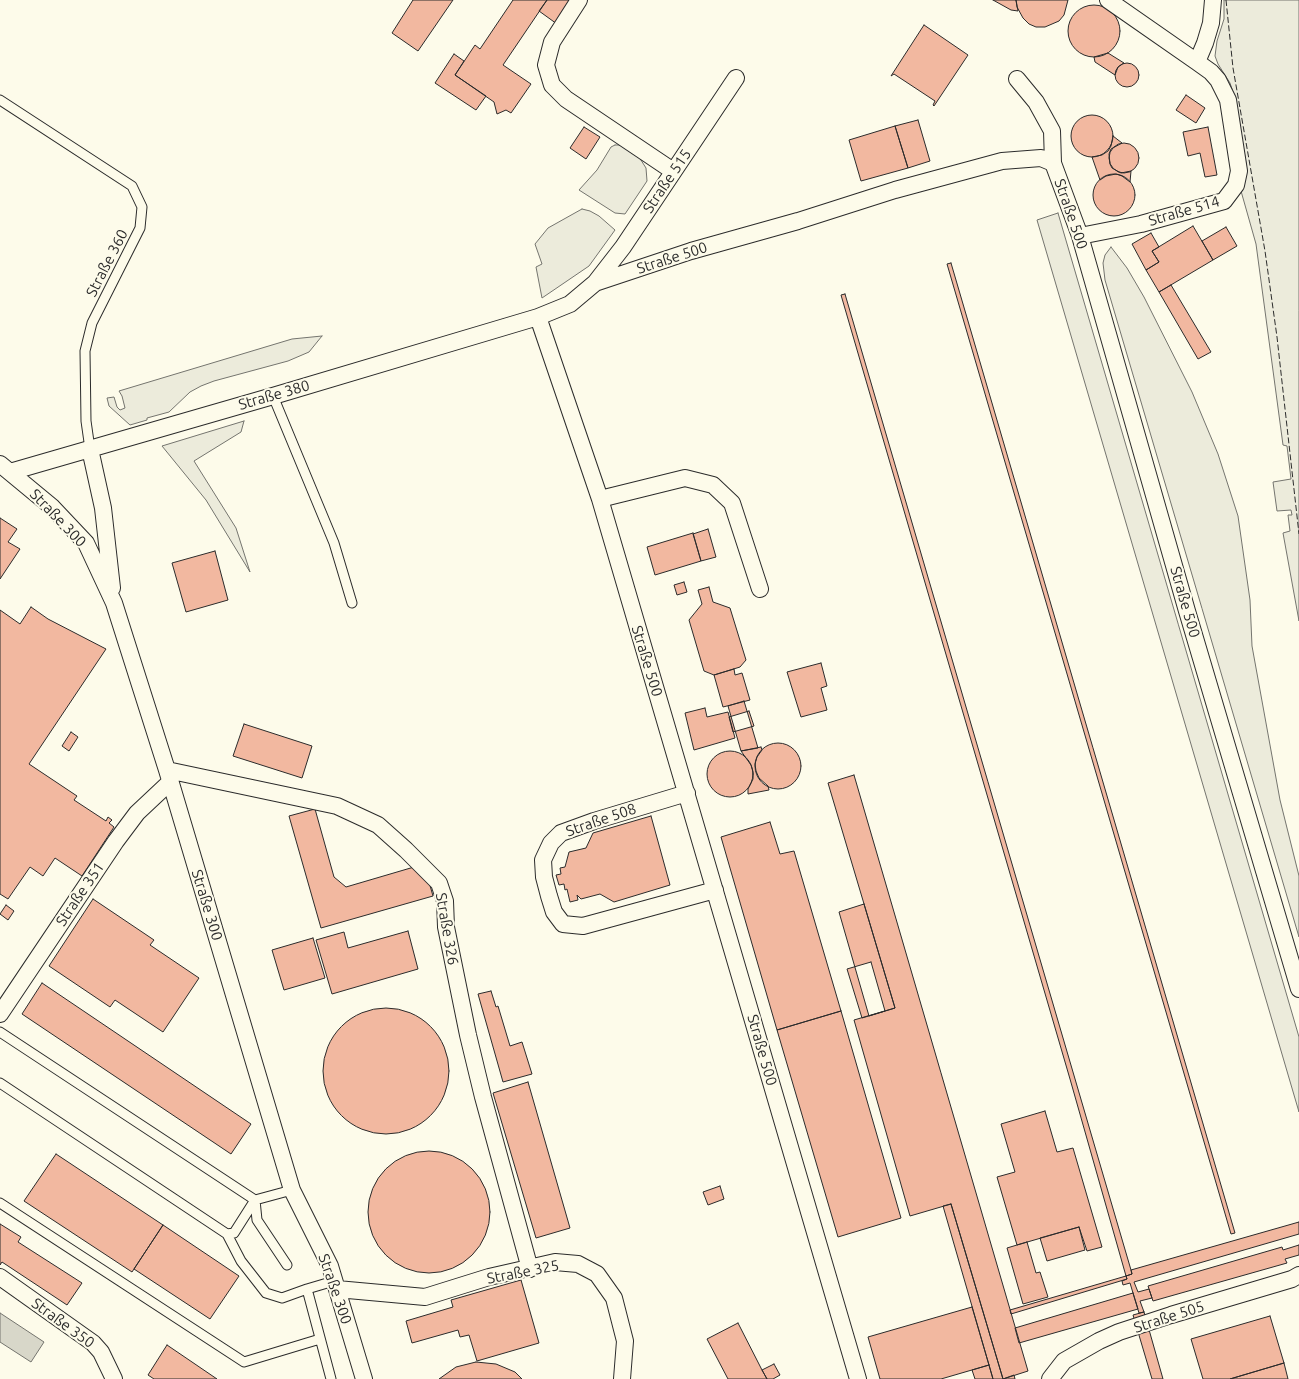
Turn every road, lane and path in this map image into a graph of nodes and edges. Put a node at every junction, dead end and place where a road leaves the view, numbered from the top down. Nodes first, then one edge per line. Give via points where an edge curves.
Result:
1 (579, 0) edge
2 (1108, 0) edge
3 (1213, 0) edge
4 (1197, 62) junction
5 (736, 78) dead end
6 (1017, 79) dead end
7 (0, 100) edge
8 (1053, 163) junction
9 (673, 171) junction
10 (1080, 236) junction
11 (596, 283) junction
12 (538, 317) junction
13 (273, 396) junction
14 (90, 449) junction
15 (5, 468) edge
16 (600, 499) junction
17 (760, 589) dead end
18 (352, 602) dead end
19 (114, 603) junction
20 (169, 776) junction
21 (686, 793) junction
22 (715, 890) junction
23 (1299, 989) edge
24 (0, 1014) edge
25 (0, 1032) edge
26 (0, 1083) edge
27 (292, 1190) junction
28 (255, 1200) junction
29 (0, 1203) edge
30 (227, 1234) junction
31 (287, 1265) dead end
32 (530, 1269) junction
33 (1299, 1276) edge
34 (0, 1278) edge
35 (336, 1285) junction
36 (306, 1289) junction
37 (320, 1339) junction
38 (114, 1379) edge
39 (331, 1379) edge
40 (364, 1379) edge
41 (622, 1379) edge
42 (858, 1379) edge
43 (1050, 1379) edge

1 - 9 street via 552,42 546,65 552,85 566,100
2 - 4 street, Straße 514
3 - 4 street via 1211,23
4 - 10 street, Straße 514 via 1218,80 1228,100 1239,170 1236,185 1224,201 1141,224
5 - 9 street, Straße 515
6 - 8 street via 1036,102 1052,132
7 - 14 lane, Straße 360 via 132,186 142,207 140,228 92,323 85,351 86,421
8 - 10 street, Straße 500
8 - 11 street, Straße 500 via 1041,158 1002,161 691,251
9 - 11 street, Straße 515
10 - 23 street, Straße 500
11 - 12 street, Straße 500 via 570,304
12 - 13 street, Straße 380
12 - 16 street, Straße 500
13 - 14 street, Straße 380
13 - 18 lane via 334,543
14 - 15 street, Straße 380
14 - 19 street via 103,508
15 - 19 street, Straße 300 via 52,507 86,544
16 - 17 street via 685,478 713,484 732,502
16 - 21 street, Straße 500
19 - 20 street, Straße 300
20 - 24 street, Straße 351 via 116,841
20 - 27 street, Straße 300
20 - 32 street, Straße 326 via 338,806 378,825 439,883 445,901 446,927 468,1035
21 - 22 street, Straße 500
21 - 22 street, Straße 508 via 560,833 543,860 549,896 554,912 563,924 583,926
22 - 42 street, Straße 500
25 - 28 lane
26 - 30 lane
27 - 28 lane
27 - 35 street, Straße 300 via 330,1266
28 - 30 lane via 234,1233
28 - 31 lane via 257,1220
29 - 37 lane via 244,1362
30 - 36 lane via 241,1261 266,1293 282,1298
32 - 35 street, Straße 325 via 489,1277 425,1297
32 - 41 street, Straße 325 via 555,1262 578,1264 597,1274 614,1298 625,1341
33 - 43 street, Straße 505 via 1119,1332 1064,1361
34 - 38 street, Straße 350 via 93,1343
35 - 36 lane
35 - 40 street, Straße 300
36 - 37 lane
37 - 39 lane

